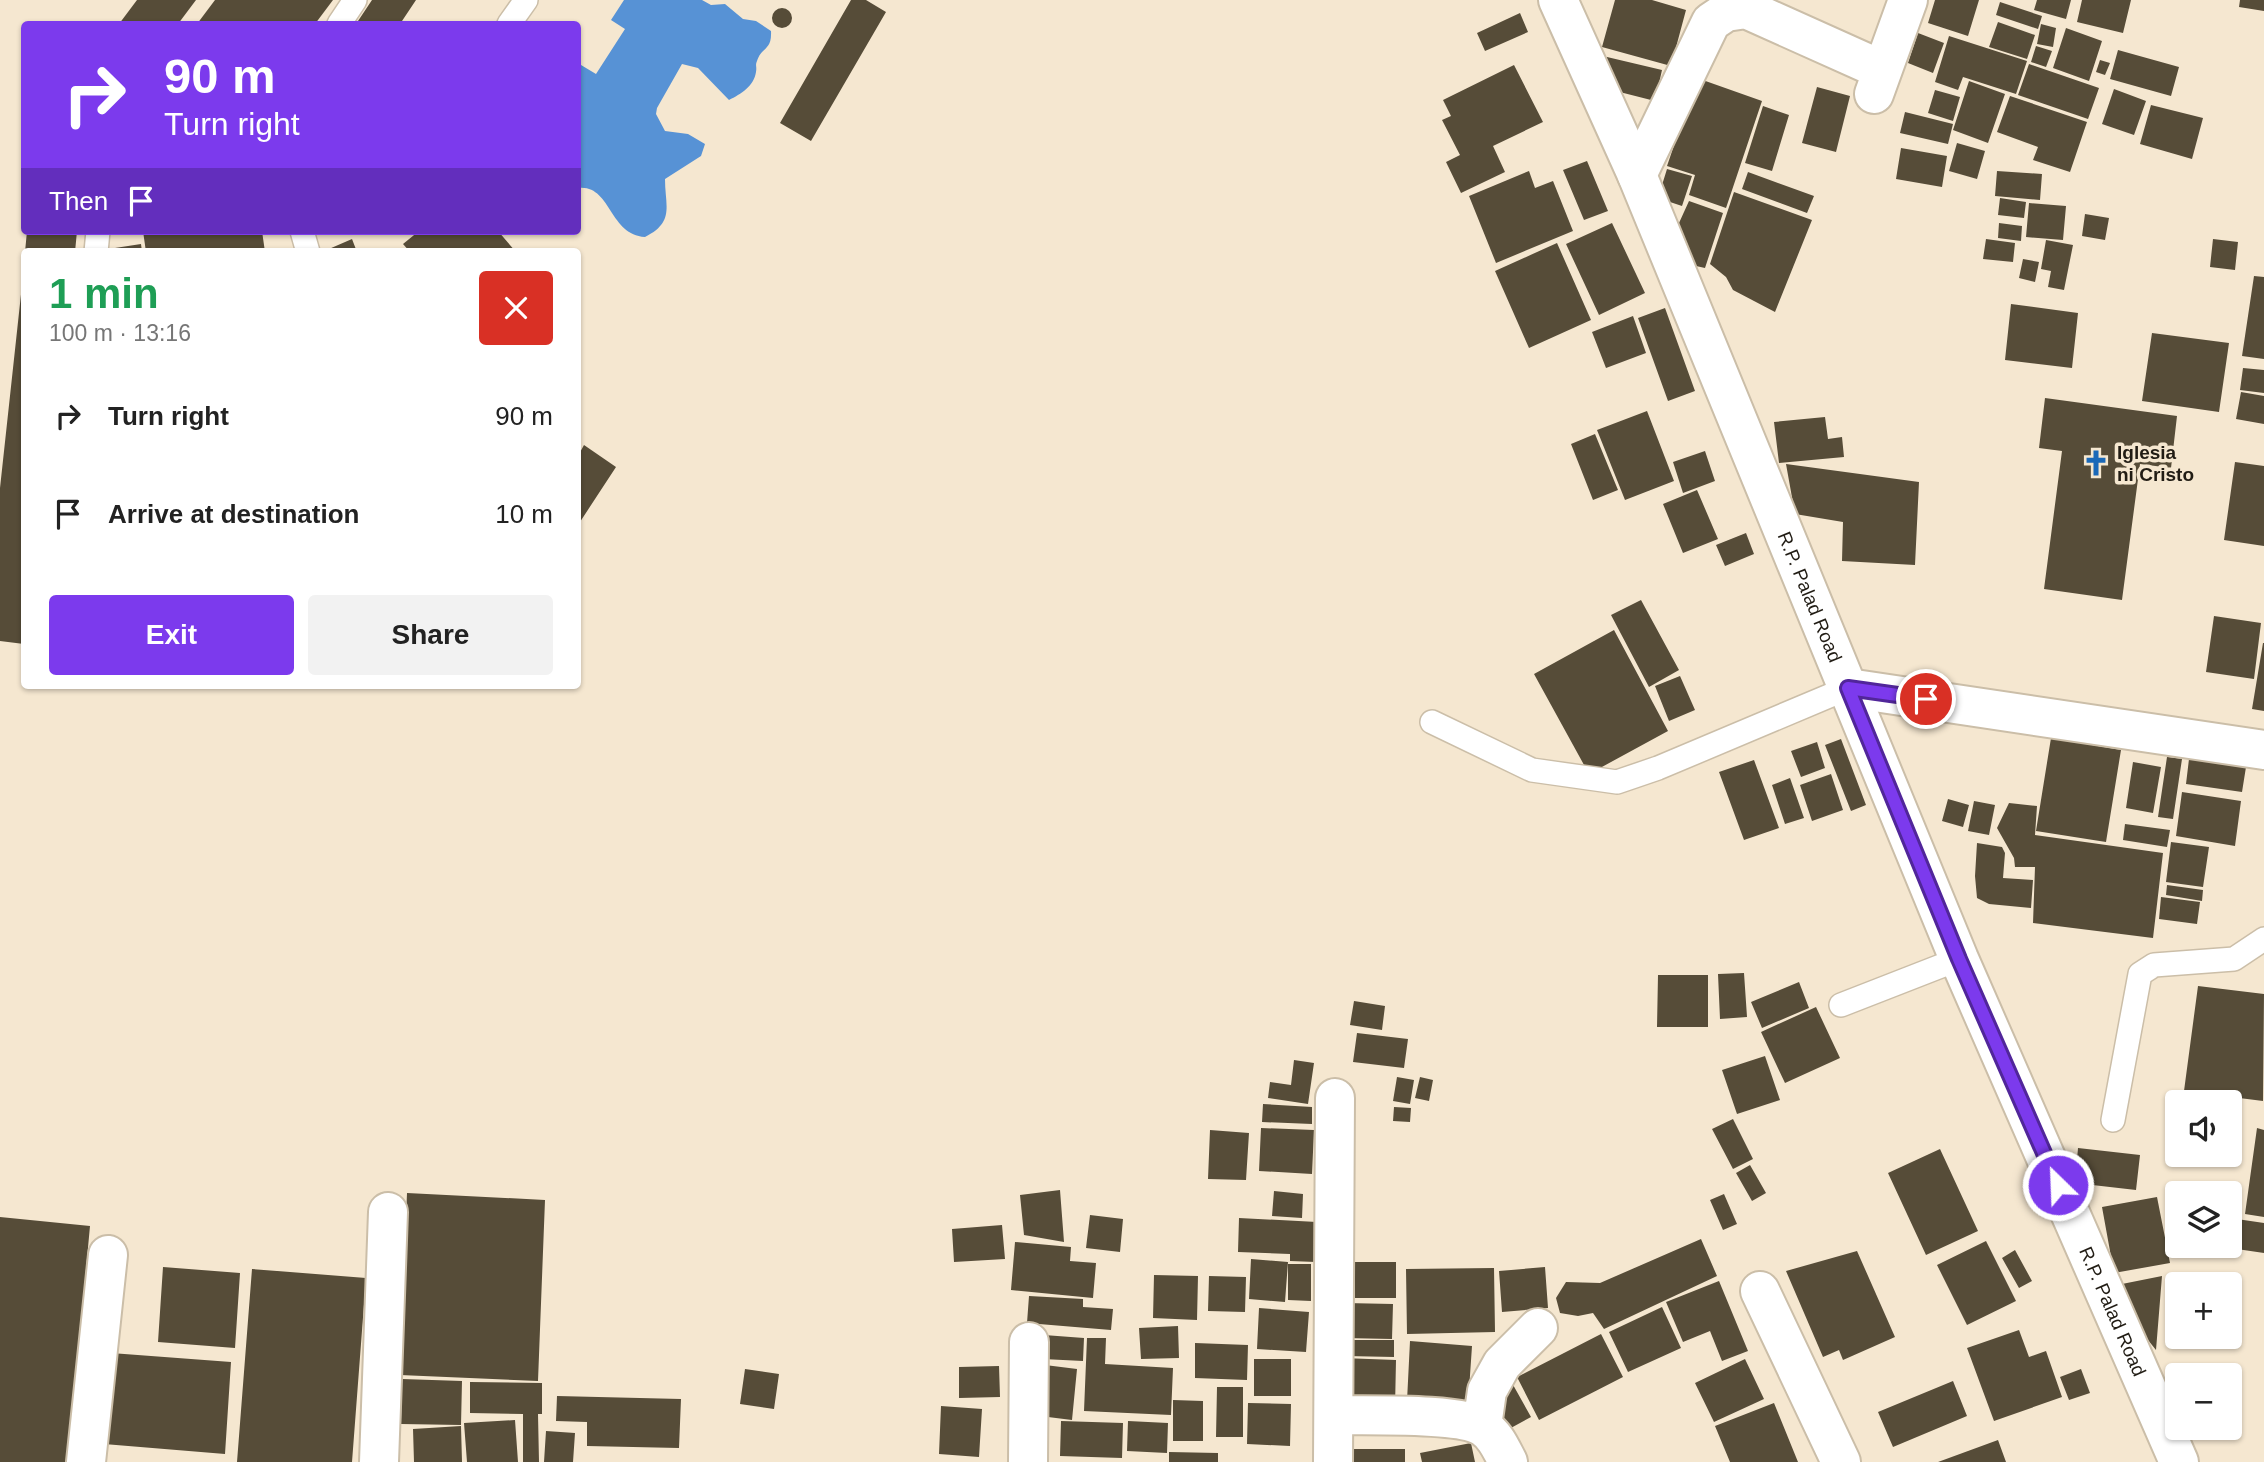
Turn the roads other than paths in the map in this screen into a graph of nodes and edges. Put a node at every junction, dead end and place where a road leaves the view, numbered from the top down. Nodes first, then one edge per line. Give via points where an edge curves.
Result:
1 (355, 0) edge
2 (526, 0) edge
3 (1558, 0) edge
4 (1908, 0) edge
5 (341, 21) edge
6 (511, 21) edge
7 (1637, 175) junction
8 (1848, 688) junction
9 (1432, 722) dead end
10 (2264, 750) edge
11 (2264, 939) edge
12 (1959, 959) junction
13 (1841, 1004) dead end
14 (1335, 1098) dead end
15 (2113, 1119) dead end
16 (388, 1212) dead end
17 (108, 1255) dead end
18 (1760, 1291) dead end
19 (1538, 1328) dead end
20 (1030, 1342) dead end
21 (1334, 1415) junction
22 (1482, 1426) junction
23 (86, 1462) edge
24 (379, 1462) edge
25 (1028, 1462) edge
26 (1333, 1462) edge
27 (1508, 1462) edge
28 (1841, 1462) edge
29 (2179, 1462) edge

1 - 5 lane
2 - 6 lane
3 - 7 street, R.P. Palad Road
4 - 7 street via 1878,82 1746,9 1726,12 1712,22
7 - 8 street, R.P. Palad Road
8 - 9 lane via 1617,782 1532,770
8 - 10 street
8 - 12 street, R.P. Palad Road
11 - 15 lane via 2234,959 2154,965 2140,974
12 - 13 lane
12 - 29 street, R.P. Palad Road
14 - 21 street
16 - 24 street
17 - 23 street
18 - 28 street
19 - 22 street via 1502,1364 1487,1391
20 - 25 street
21 - 22 street via 1445,1418
21 - 26 street
22 - 27 street via 1496,1438

